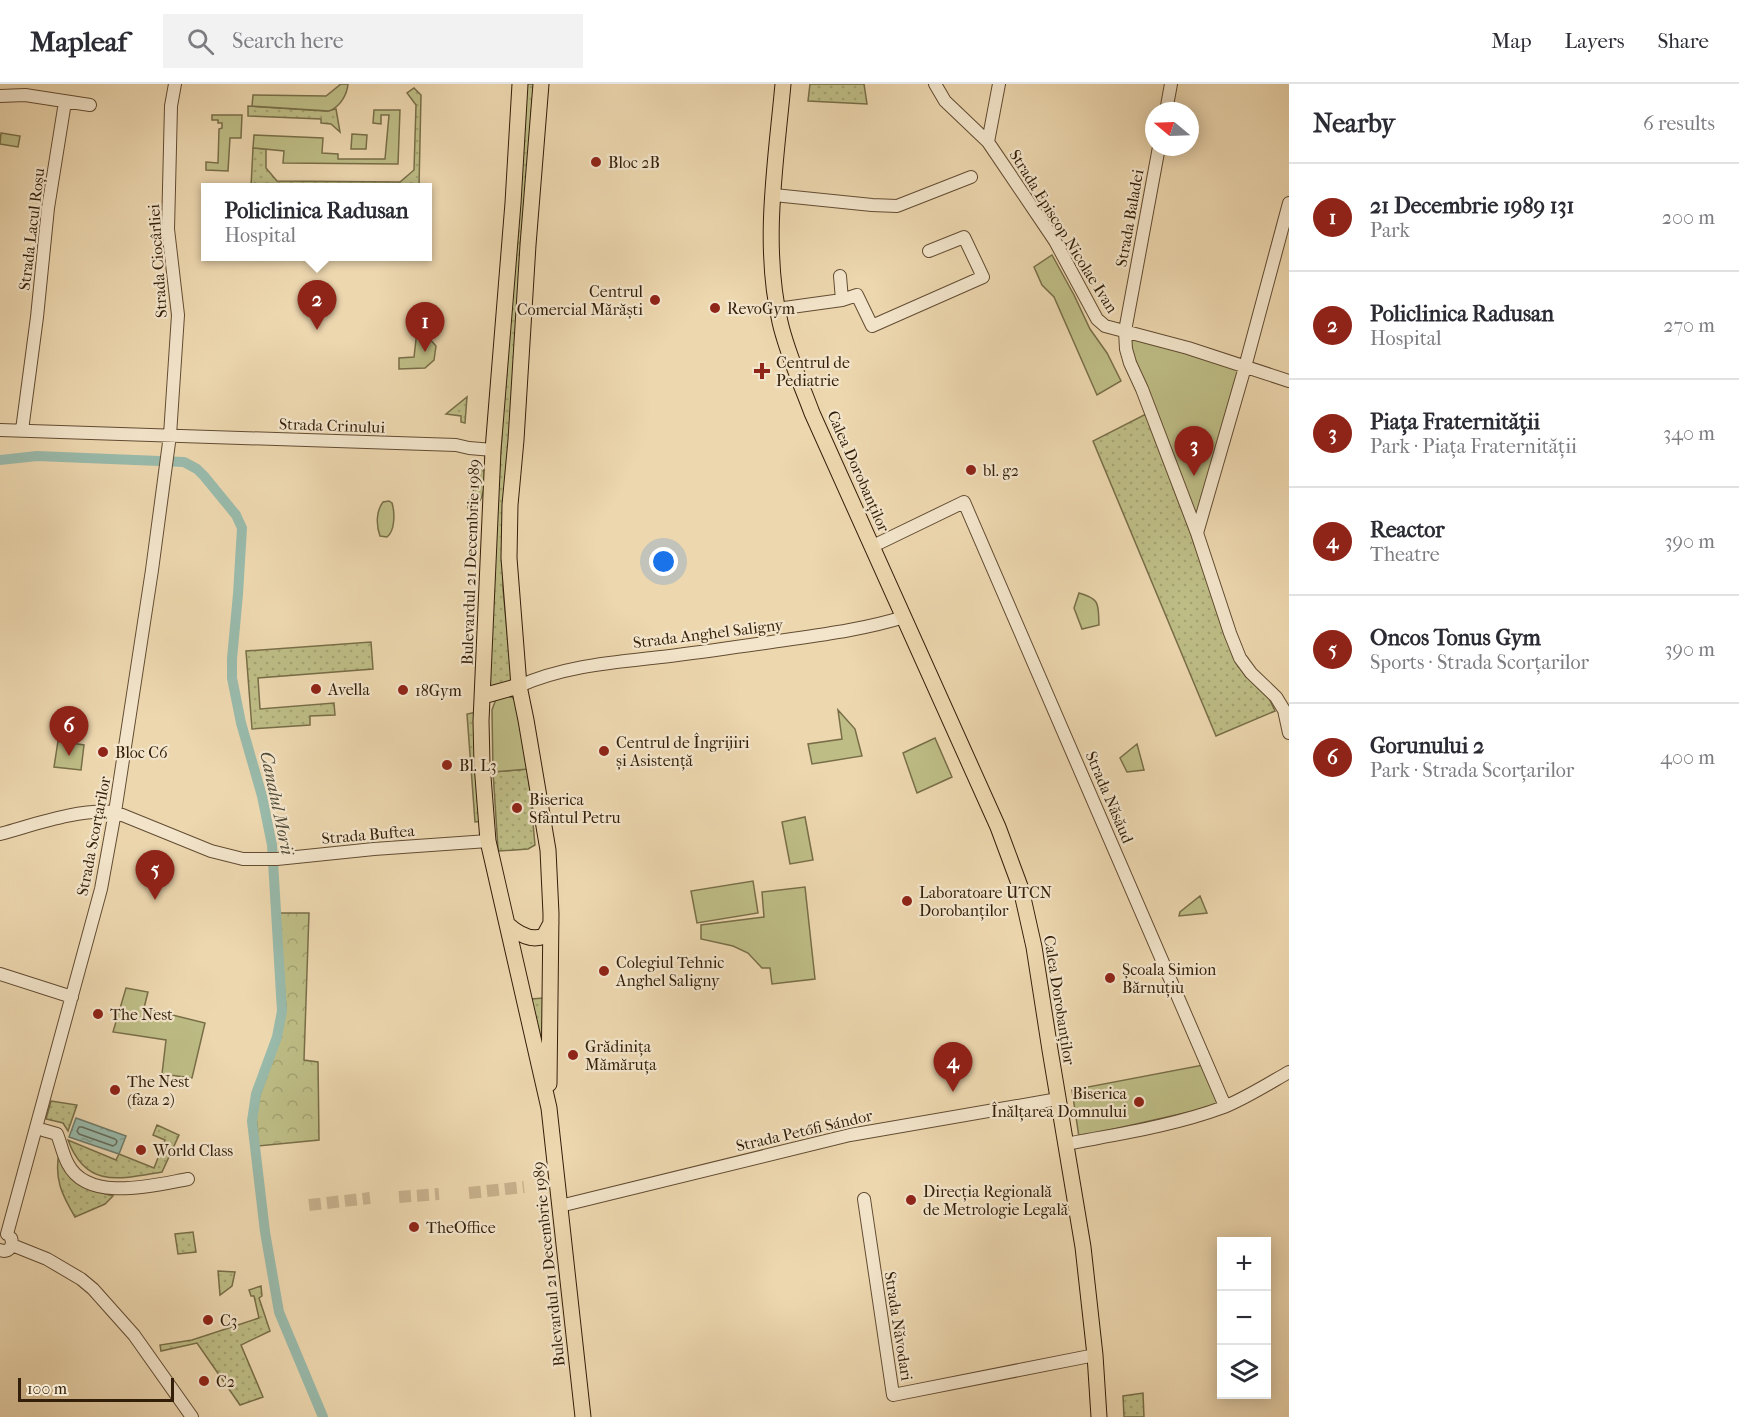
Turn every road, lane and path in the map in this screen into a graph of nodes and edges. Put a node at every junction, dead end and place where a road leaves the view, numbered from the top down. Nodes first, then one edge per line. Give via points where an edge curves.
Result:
1 (175, 84) edge
2 (520, 84) edge
3 (541, 84) edge
4 (783, 84) edge
5 (935, 84) edge
6 (999, 84) edge
7 (1171, 84) edge
8 (26, 89) edge
9 (0, 96) edge
10 (65, 102) junction
11 (1168, 102) edge
12 (90, 105) dead end
13 (988, 142) junction
14 (1157, 156) edge
15 (970, 177) dead end
16 (774, 195) junction
17 (1289, 203) edge
18 (929, 251) dead end
19 (840, 276) dead end
20 (842, 300) junction
21 (777, 309) junction
22 (1125, 331) junction
23 (1245, 367) junction
24 (1289, 381) edge
25 (0, 430) edge
26 (22, 430) junction
27 (170, 435) junction
28 (493, 450) junction
29 (964, 501) joint
30 (1197, 533) junction
31 (873, 546) junction
32 (903, 617) junction
33 (519, 686) junction
34 (483, 696) junction
35 (1289, 733) edge
36 (115, 812) junction
37 (0, 834) edge
38 (488, 841) junction
39 (551, 923) junction
40 (507, 924) junction
41 (0, 974) edge
42 (72, 997) junction
43 (1289, 1072) edge
44 (1058, 1099) junction
45 (1226, 1106) junction
46 (549, 1108) junction
47 (43, 1130) dead end
48 (1066, 1144) junction
49 (188, 1179) dead end
50 (864, 1199) dead end
51 (560, 1206) junction
52 (4, 1246) edge
53 (1095, 1355) junction
54 (192, 1417) edge
55 (583, 1417) edge
56 (1099, 1417) edge

1 - 27 street, Strada Ciocârliei via 168,229 178,315
2 - 28 main road, Bulevardul 21 Decembrie 1989
3 - 33 main road, Bulevardul 21 Decembrie 1989 via 509,526
4 - 16 main road, Calea Dorobanților
5 - 13 street, Strada Episcop Nicolae Ivan via 945,101
6 - 13 street
7 - 11 street
8 - 9 street
8 - 10 street
10 - 12 street
10 - 26 street, Strada Lacul Roșu via 48,208
13 - 22 street, Strada Episcop Nicolae Ivan via 1055,241 1097,318 1105,326
14 - 22 street, Strada Baladei
15 - 16 street via 897,206
16 - 21 main road, Calea Dorobanților via 770,251
17 - 23 street
18 - 20 street via 964,237 983,277 872,326 857,295
19 - 20 street
20 - 21 street
21 - 31 main road, Calea Dorobanților via 812,413
22 - 23 street, Strada Episcop Nicolae Ivan
22 - 30 street, Strada Baladei via 1130,363
23 - 24 street, Strada Episcop Nicolae Ivan
23 - 30 street
25 - 26 street, Strada Crinului
26 - 27 street, Strada Crinului
27 - 28 street, Strada Crinului via 456,445
27 - 36 street, Strada Scorțarilor
28 - 34 main road, Bulevardul 21 Decembrie 1989
29 - 31 street, Calea Dorobanților
29 - 45 street, Strada Năsăud
30 - 35 street, Strada Baladei via 1240,658 1276,697 1284,710
31 - 32 main road, Calea Dorobanților
32 - 33 street, Strada Anghel Saligny via 819,635 602,663 536,678
32 - 44 main road, Calea Dorobanților via 998,827 1021,889
33 - 34 main road
33 - 39 main road, Bulevardul 21 Decembrie 1989 via 547,843
34 - 38 main road, Bulevardul 21 Decembrie 1989 via 482,764
36 - 37 street via 61,817
36 - 38 street, Strada Buftea via 211,851 243,859
36 - 42 street, Strada Scorțarilor via 101,889
38 - 40 main road, Bulevardul 21 Decembrie 1989
39 - 40 main road via 544,936 535,939
39 - 46 main road, Bulevardul 21 Decembrie 1989
40 - 46 main road, Bulevardul 21 Decembrie 1989
41 - 42 street
42 - 52 street, Strada Scorțarilor
43 - 45 street
44 - 48 main road, Calea Dorobanților
44 - 51 street, Strada Petőfi Sándor via 850,1135
45 - 48 street via 1175,1122
46 - 51 main road, Bulevardul 21 Decembrie 1989
47 - 49 street via 57,1134 68,1165 81,1180 94,1186 141,1187
48 - 53 main road, Calea Dorobanților
50 - 53 street, Strada Năvodari via 893,1395
51 - 55 main road, Bulevardul 21 Decembrie 1989
52 - 54 street via 47,1259 93,1289 134,1335
53 - 56 main road, Calea Dorobanților

